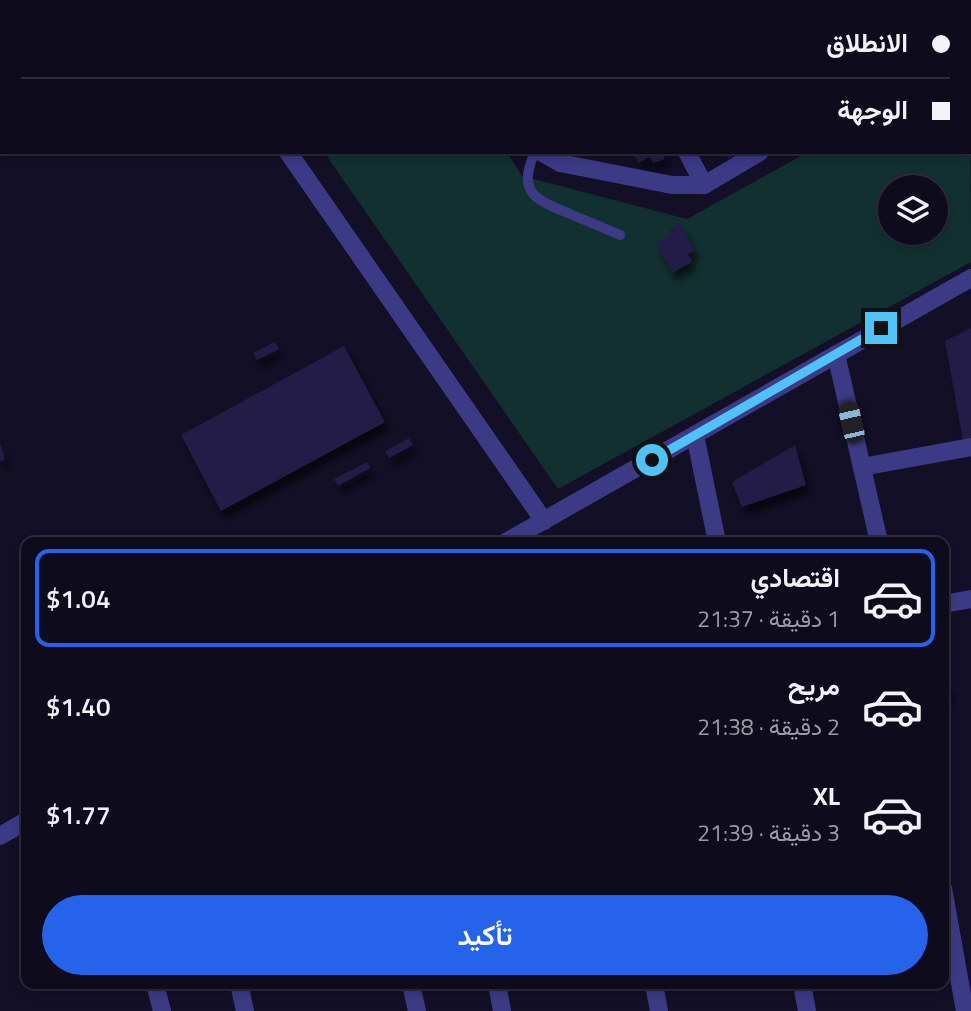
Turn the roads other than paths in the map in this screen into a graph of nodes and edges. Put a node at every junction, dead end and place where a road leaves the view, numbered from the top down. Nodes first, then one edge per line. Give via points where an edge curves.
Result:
1 (289, 154) edge
2 (534, 154) edge
3 (544, 154) edge
4 (688, 154) edge
5 (756, 154) edge
6 (704, 184) junction
7 (620, 235) dead end
8 (971, 278) edge
9 (836, 354) junction
10 (695, 435) junction
11 (971, 447) edge
12 (862, 467) junction
13 (544, 521) junction
14 (515, 537) edge
15 (716, 537) edge
16 (878, 537) edge
17 (971, 599) edge
18 (949, 603) edge
19 (21, 822) edge
20 (21, 823) edge
21 (0, 829) edge
22 (0, 836) edge
23 (949, 922) edge
24 (156, 989) edge
25 (240, 989) edge
26 (412, 989) edge
27 (499, 989) edge
28 (655, 989) edge
29 (804, 989) edge
30 (162, 1011) edge
31 (245, 1011) edge
32 (417, 1011) edge
33 (502, 1011) edge
34 (659, 1011) edge
35 (807, 1011) edge
36 (965, 1011) edge

1 - 13 street
2 - 7 lane via 527,181 539,201
3 - 6 street via 560,163 672,184
4 - 6 street
5 - 6 street
8 - 9 street
9 - 10 street
9 - 12 street
10 - 13 street
10 - 15 street
11 - 12 street
12 - 16 street
13 - 14 street
17 - 18 street
19 - 21 street
20 - 22 street
23 - 36 street
24 - 30 street
25 - 31 street
26 - 32 street
27 - 33 street
28 - 34 street
29 - 35 street

